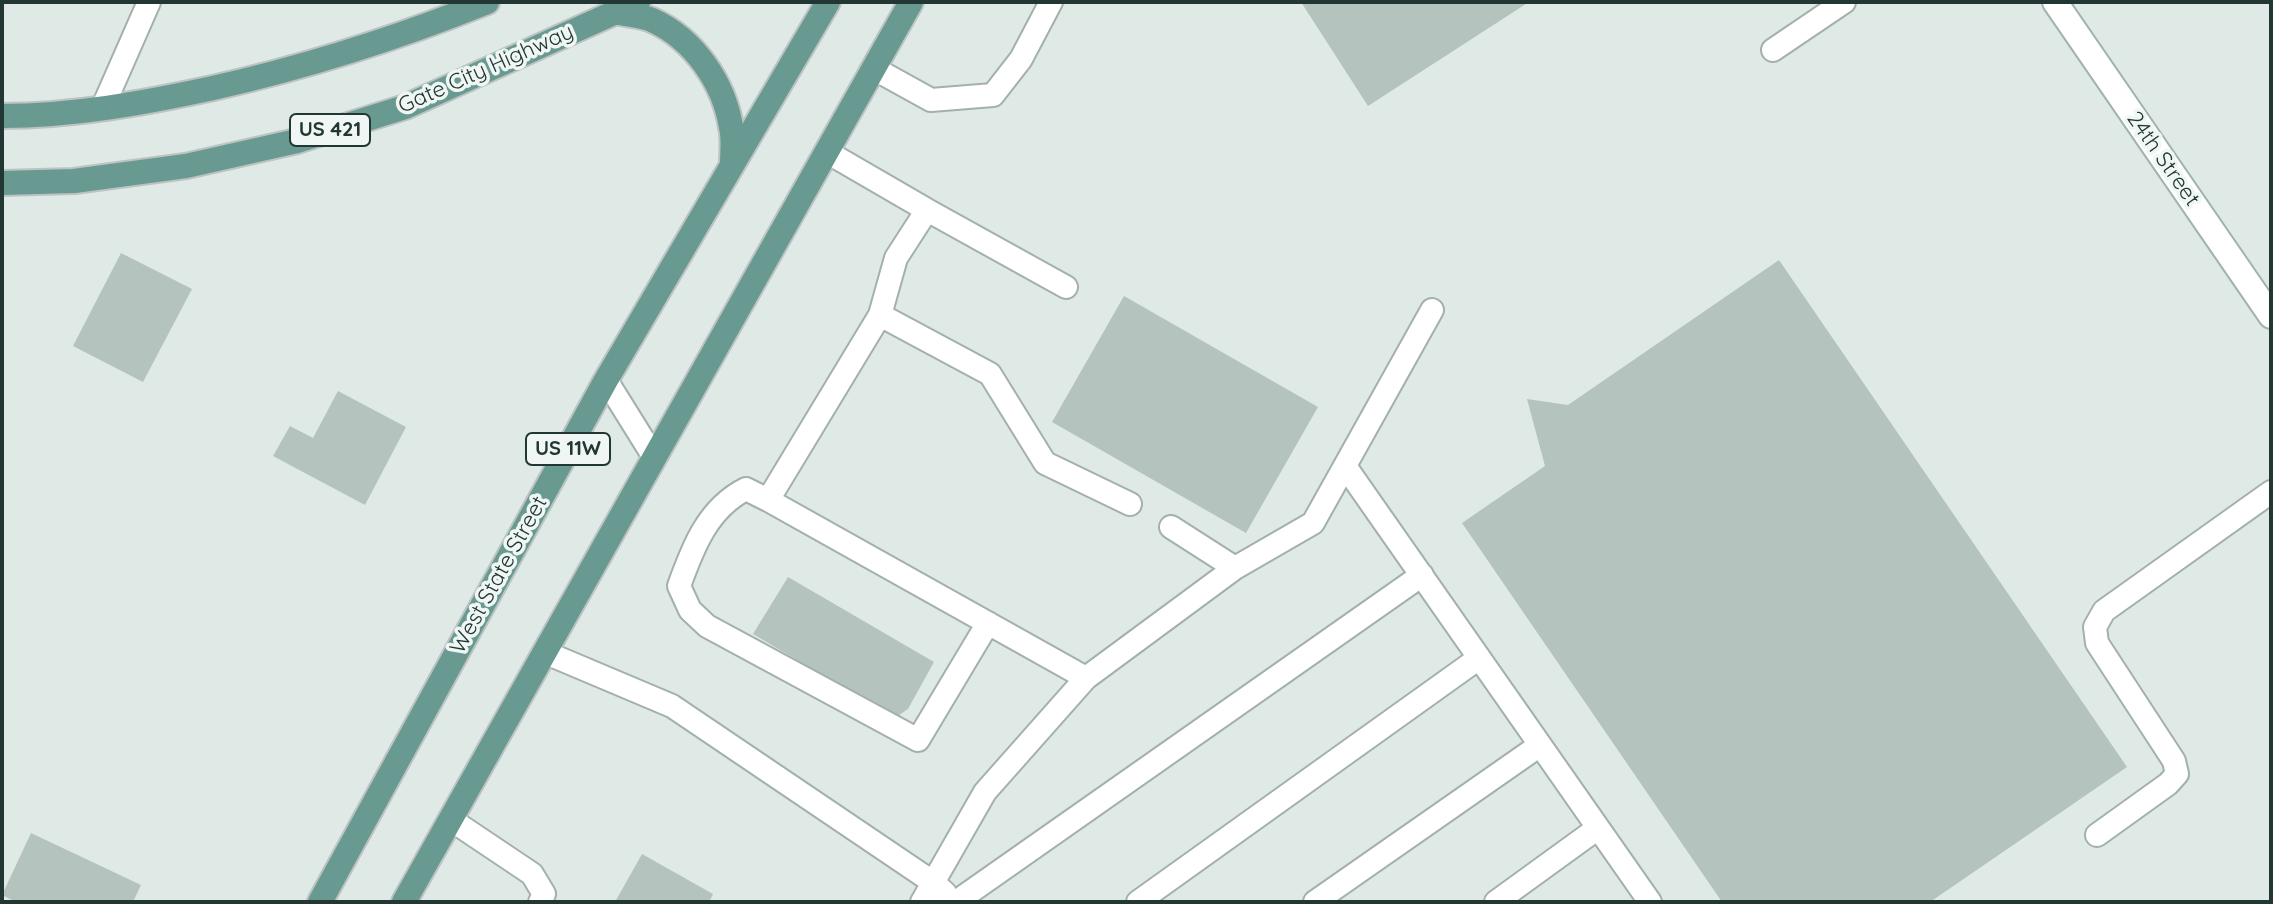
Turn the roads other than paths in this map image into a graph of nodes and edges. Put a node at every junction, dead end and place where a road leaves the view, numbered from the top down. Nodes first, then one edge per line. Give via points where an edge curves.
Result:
1 (149, 2) edge
2 (487, 2) edge
3 (638, 2) edge
4 (828, 2) edge
5 (911, 2) edge
6 (1051, 2) edge
7 (1844, 2) edge
8 (2055, 2) edge
9 (615, 12) junction
10 (1773, 50) dead end
11 (873, 68) junction
12 (102, 109) junction
13 (2, 116) edge
14 (827, 152) junction
15 (732, 165) junction
16 (2, 183) edge
17 (927, 210) junction
18 (1066, 287) dead end
19 (1432, 310) dead end
20 (880, 315) junction
21 (2271, 316) edge
22 (606, 380) junction
23 (654, 457) junction
24 (1345, 466) junction
25 (2271, 492) edge
26 (768, 500) junction
27 (1130, 504) dead end
28 (1171, 527) dead end
29 (1235, 568) junction
30 (1422, 575) junction
31 (988, 623) junction
32 (544, 652) junction
33 (1479, 658) junction
34 (1086, 678) junction
35 (1540, 745) junction
36 (450, 819) junction
37 (1598, 828) junction
38 (2097, 835) dead end
39 (928, 892) edge
40 (320, 902) edge
41 (404, 902) edge
42 (540, 902) edge
43 (956, 902) edge
44 (1138, 902) edge
45 (1315, 902) edge
46 (1496, 902) edge
47 (1650, 902) edge

1 - 12 lane
2 - 12 main road via 408,34 289,71
3 - 9 main road, Gate City Highway / US 421
4 - 15 main road, West State Street / US 11W
5 - 11 main road
6 - 11 lane via 1021,59 993,95 931,100
7 - 10 lane
8 - 21 street, 24th Street
9 - 15 main road via 651,20 686,42 707,68 725,98
9 - 16 main road, Gate City Highway / US 421 via 405,107 297,141 186,166 74,181
11 - 14 main road
12 - 13 main road
14 - 17 lane
14 - 23 main road
15 - 22 main road, West State Street / US 11W
17 - 18 lane
17 - 20 lane via 896,258
19 - 24 lane
20 - 26 lane
20 - 27 lane via 990,374 1045,463
22 - 23 lane
22 - 40 main road, West State Street / US 11W
23 - 32 main road
24 - 29 lane via 1313,523
24 - 30 lane
25 - 38 lane via 2104,611 2095,627 2097,643 2174,761 2177,774
26 - 31 lane
26 - 31 lane via 746,489 727,498 695,542 679,586 690,610 707,626 918,740
28 - 29 lane
29 - 34 lane
30 - 33 lane
30 - 43 lane
31 - 34 lane
32 - 36 main road
32 - 39 lane via 672,706
33 - 35 lane
33 - 44 lane
34 - 39 lane via 985,792
35 - 37 lane
35 - 45 lane
36 - 41 main road
36 - 42 lane via 532,874 544,894
37 - 46 lane
37 - 47 lane
39 - 43 lane

